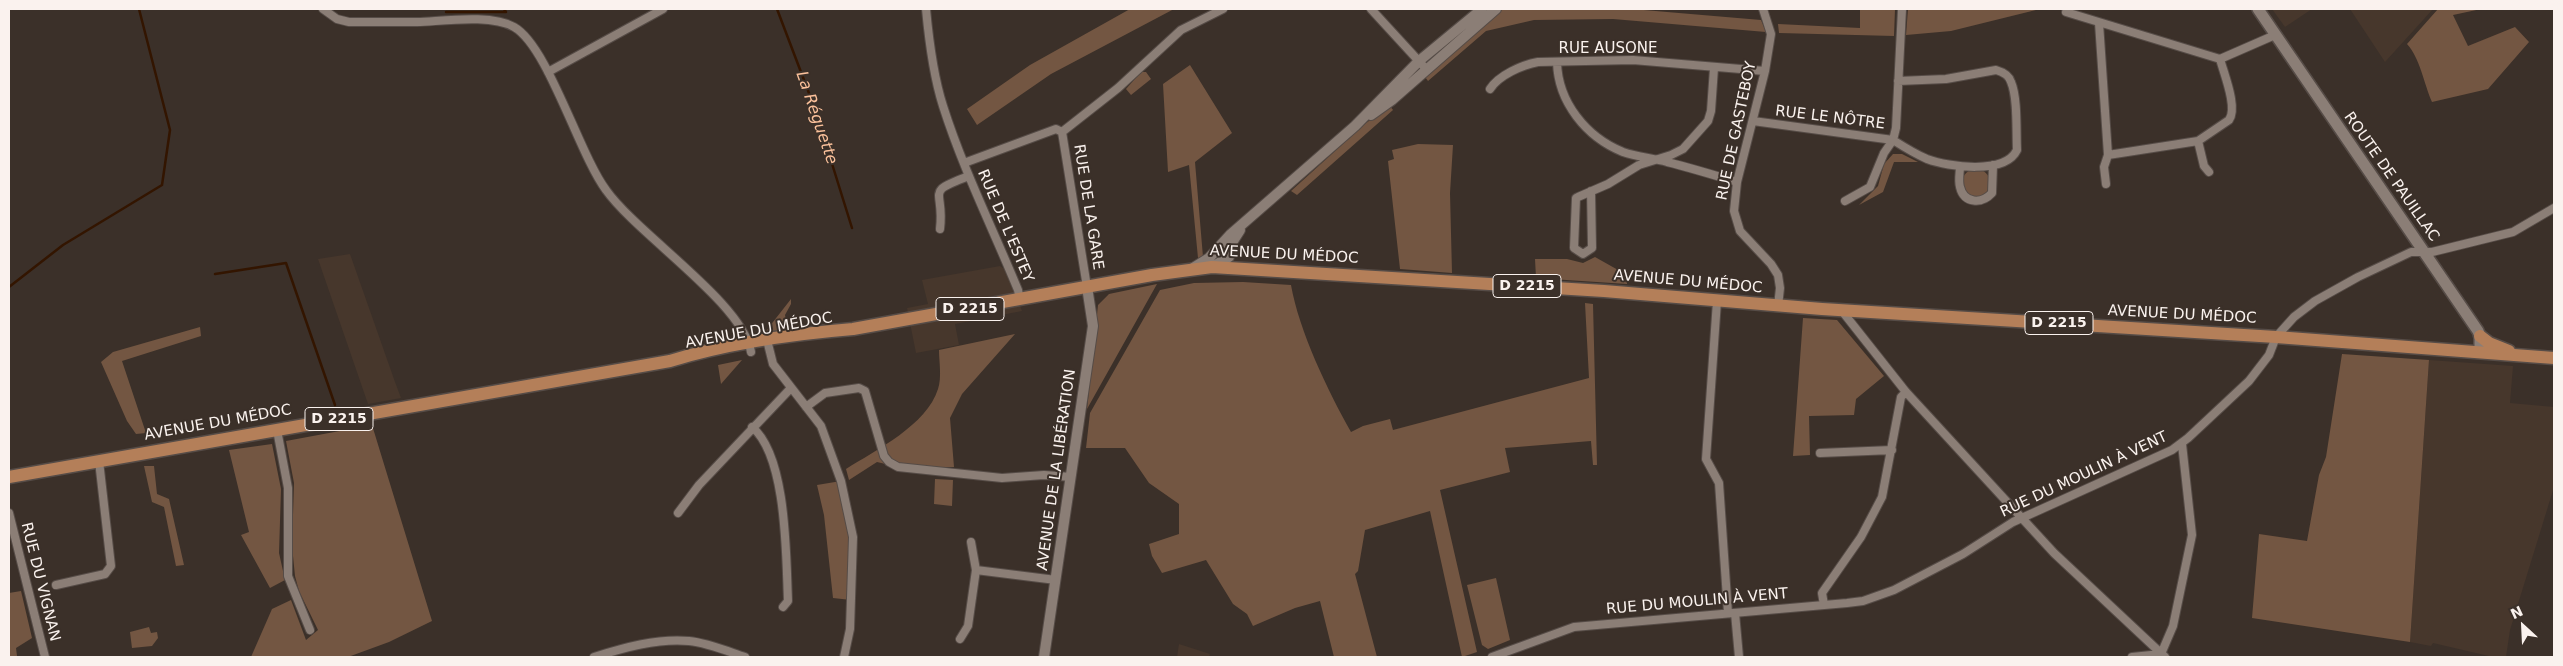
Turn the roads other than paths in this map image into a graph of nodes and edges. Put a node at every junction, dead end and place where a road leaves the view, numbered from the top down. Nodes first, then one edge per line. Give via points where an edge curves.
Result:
1 (323, 9) edge
2 (663, 9) edge
3 (926, 9) edge
4 (1223, 9) edge
5 (1371, 9) edge
6 (1482, 9) edge
7 (1496, 9) edge
8 (1763, 9) edge
9 (1902, 9) edge
10 (2254, 9) edge
11 (2258, 9) edge
12 (2066, 12) dead end
13 (2099, 23) junction
14 (2267, 23) junction
15 (2275, 35) junction
16 (2220, 59) junction
17 (1419, 61) junction
18 (1558, 62) junction
19 (1714, 68) junction
20 (1427, 70) junction
21 (1765, 71) junction
22 (548, 72) junction
23 (1898, 81) junction
24 (1490, 89) dead end
25 (1753, 121) junction
26 (1355, 126) junction
27 (1062, 132) junction
28 (1893, 140) junction
29 (2198, 141) junction
30 (2108, 155) junction
31 (1655, 159) junction
32 (964, 163) junction
33 (1993, 165) junction
34 (1960, 166) junction
35 (2209, 172) dead end
36 (969, 176) junction
37 (1737, 182) junction
38 (2106, 184) dead end
39 (1591, 191) junction
40 (1844, 201) dead end
41 (2554, 208) edge
42 (1243, 225) junction
43 (940, 229) dead end
44 (2425, 253) junction
45 (1229, 257) junction
46 (1212, 267) junction
47 (1244, 268) junction
48 (1192, 269) junction
49 (1087, 287) junction
50 (1020, 300) junction
51 (1717, 301) junction
52 (1778, 306) junction
53 (1842, 311) junction
54 (2480, 336) junction
55 (2276, 337) junction
56 (768, 344) junction
57 (750, 347) junction
58 (2480, 352) junction
59 (2526, 357) junction
60 (2554, 358) edge
61 (791, 388) junction
62 (1906, 392) junction
63 (806, 407) junction
64 (752, 427) junction
65 (277, 430) junction
66 (2182, 444) junction
67 (1892, 450) junction
68 (1820, 453) dead end
69 (98, 461) junction
70 (9, 477) edge
71 (1071, 477) junction
72 (9, 513) edge
73 (678, 514) dead end
74 (2022, 517) junction
75 (971, 542) dead end
76 (976, 570) junction
77 (1056, 580) junction
78 (56, 585) dead end
79 (1824, 605) junction
80 (784, 607) dead end
81 (1732, 613) junction
82 (310, 630) dead end
83 (960, 639) dead end
84 (625, 648) junction
85 (1506, 654) edge
86 (2163, 656) edge
87 (45, 657) edge
88 (594, 657) edge
89 (624, 657) edge
90 (745, 657) edge
91 (844, 657) edge
92 (1044, 657) edge
93 (1492, 657) edge
94 (1739, 657) edge
95 (2132, 657) edge

1 - 22 street via 337,19 349,22 466,20 513,26 530,40
2 - 22 street
3 - 32 street, RUE DE L'ESTEY via 929,42 942,104
4 - 27 street, RUE DE LA GARE via 1181,30 1118,88
5 - 17 street
6 - 17 street
7 - 20 street
8 - 21 street, RUE DE GASTEBOY via 1771,34
9 - 23 street, RUE LE NÔTRE
10 - 14 main road, ROUTE DE PAUILLAC
11 - 14 main road, ROUTE DE PAUILLAC
12 - 13 street
13 - 16 street
13 - 30 street
14 - 15 main road, ROUTE DE PAUILLAC
15 - 16 street
15 - 44 main road, ROUTE DE PAUILLAC
16 - 29 street via 2232,116
17 - 20 street
17 - 26 street
18 - 19 street, RUE AUSONE via 1633,60
18 - 24 street, RUE AUSONE via 1531,63 1498,79
18 - 31 street via 1562,93 1594,136 1625,152
19 - 21 street, RUE AUSONE
19 - 31 street via 1711,110 1702,130 1677,153
20 - 26 street
21 - 25 street, RUE DE GASTEBOY
22 - 57 street via 592,168 610,196 729,312
23 - 28 street, RUE LE NÔTRE
23 - 33 street via 1946,79 1996,70 2008,76 2013,88 2017,150 2008,161
25 - 28 street, RUE LE NÔTRE
25 - 37 street, RUE DE GASTEBOY
26 - 42 street
27 - 32 street, RUE DE LA GARE via 1056,129
27 - 49 street, RUE DE LA GARE
28 - 34 street via 1926,158
28 - 40 street via 1884,152 1870,187
29 - 30 street
29 - 35 street via 2204,166
30 - 38 street via 2104,167
31 - 37 street
31 - 39 street
32 - 36 street, RUE DE L'ESTEY
33 - 34 street
33 - 34 street via 1992,193 1983,201 1976,202 1965,197 1960,188
36 - 43 street via 940,190
36 - 50 street, RUE DE L'ESTEY
37 - 52 street, RUE DE GASTEBOY via 1734,211 1737,224 1744,237 1778,275
39 - 39 street via 1574,201 1574,248 1583,254 1592,248
41 - 44 street, RUE DU MOULIN À VENT via 2513,232
42 - 45 street via 1233,241
42 - 48 street via 1209,258
44 - 54 main road, ROUTE DE PAUILLAC
44 - 55 street, RUE DU MOULIN À VENT via 2411,252 2358,276 2316,301
45 - 46 street
45 - 47 street
46 - 47 main road, AVENUE DU MÉDOC / D 2215
46 - 48 main road, AVENUE DU MÉDOC / D 2215
47 - 51 main road, AVENUE DU MÉDOC / D 2215
48 - 49 main road, AVENUE DU MÉDOC / D 2215
49 - 50 main road, AVENUE DU MÉDOC / D 2215
49 - 71 street, AVENUE DE LA LIBÉRATION via 1093,326
50 - 56 main road, AVENUE DU MÉDOC / D 2215 via 853,330 816,332
51 - 52 main road, AVENUE DU MÉDOC / D 2215
51 - 81 street via 1706,459 1719,483
52 - 53 main road, AVENUE DU MÉDOC / D 2215
53 - 55 main road, AVENUE DU MÉDOC / D 2215
53 - 62 street
54 - 58 main road
54 - 59 main road, AVENUE DU MÉDOC
55 - 58 main road, AVENUE DU MÉDOC / D 2215
55 - 66 street, RUE DU MOULIN À VENT via 2269,355 2249,381
56 - 57 main road, AVENUE DU MÉDOC / D 2215
56 - 61 street via 773,364
57 - 65 main road, AVENUE DU MÉDOC / D 2215 via 699,352 670,361
58 - 59 main road, AVENUE DU MÉDOC / D 2215
59 - 60 main road, AVENUE DU MÉDOC / D 2215
61 - 63 street
61 - 64 street
62 - 67 street via 1901,397
62 - 74 street
63 - 71 street via 826,392 859,388 865,391 884,456 898,467 1002,478
63 - 91 street via 821,426 828,443 841,481 853,537 850,629
64 - 73 street via 700,484
64 - 80 street via 762,435 782,496 788,600
65 - 69 main road, AVENUE DU MÉDOC / D 2215
65 - 82 street via 288,488 288,576
66 - 74 street, RUE DU MOULIN À VENT via 2118,476
66 - 86 street via 2192,535 2173,626
67 - 68 street
67 - 79 street via 1882,497 1861,537 1822,593
69 - 70 main road, AVENUE DU MÉDOC / D 2215
69 - 78 street via 111,566 105,574
71 - 77 street, AVENUE DE LA LIBÉRATION
72 - 87 street, RUE DU VIGNAN
74 - 79 street, RUE DU MOULIN À VENT via 1963,554 1894,590 1863,601
74 - 86 street via 2054,553
75 - 76 street
76 - 77 street
76 - 83 street via 968,626
77 - 92 street, AVENUE DE LA LIBÉRATION
79 - 81 street, RUE DU MOULIN À VENT
81 - 85 street, RUE DU MOULIN À VENT via 1574,627
81 - 94 street
84 - 88 street
84 - 89 street
84 - 90 street via 689,641
85 - 93 street, RUE DU MOULIN À VENT
86 - 95 street

